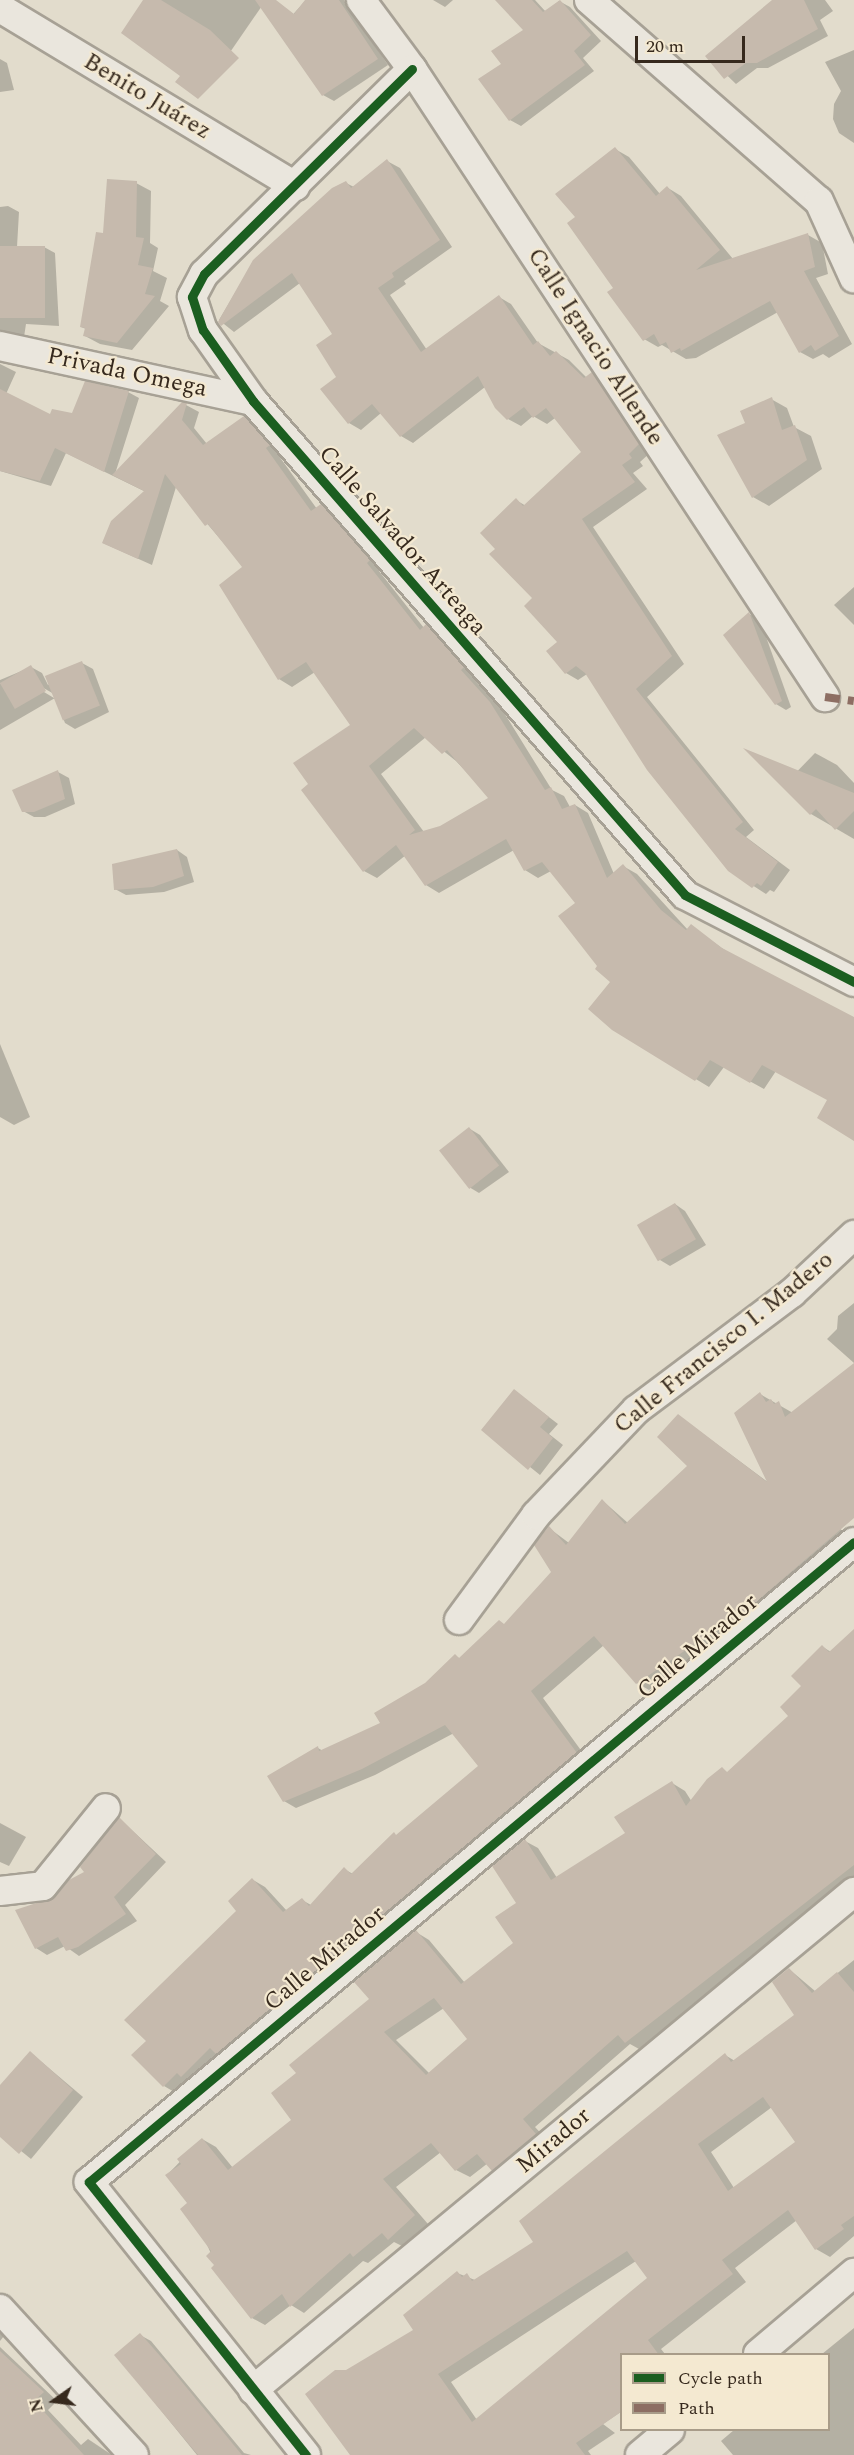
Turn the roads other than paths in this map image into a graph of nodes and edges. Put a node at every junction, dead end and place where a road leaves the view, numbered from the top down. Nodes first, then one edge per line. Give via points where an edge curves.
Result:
1 (361, 0) edge
2 (589, 0) edge
3 (0, 8) edge
4 (412, 69) junction
5 (295, 186) junction
6 (854, 278) edge
7 (0, 346) edge
8 (253, 401) junction
9 (825, 698) dead end
10 (854, 982) edge
11 (854, 1235) edge
12 (854, 1542) edge
13 (459, 1620) dead end
14 (106, 1808) dead end
15 (0, 1891) edge
16 (854, 1892) edge
17 (854, 2273) edge
18 (0, 2309) edge
19 (760, 2353) edge
20 (253, 2390) junction
21 (669, 2431) edge
22 (134, 2455) edge
23 (306, 2455) edge
24 (640, 2455) edge

1 - 4 street, Calle Ignacio Allende
2 - 6 street via 819,201
3 - 5 street, Benito Juárez
4 - 5 street, Calle Salvador Arteaga
4 - 9 street, Calle Ignacio Allende
5 - 8 street, Calle Salvador Arteaga via 204,274 192,297 203,330
7 - 8 street, Privada Omega
8 - 10 street, Calle Salvador Arteaga via 685,895
11 - 13 street, Calle Francisco I. Madero via 792,1293 636,1410 536,1515
12 - 20 street, Calle Mirador via 89,2182
14 - 15 street via 43,1886
16 - 20 street, Mirador
17 - 19 street
18 - 22 street
20 - 23 street, Calle Mirador
21 - 24 street

